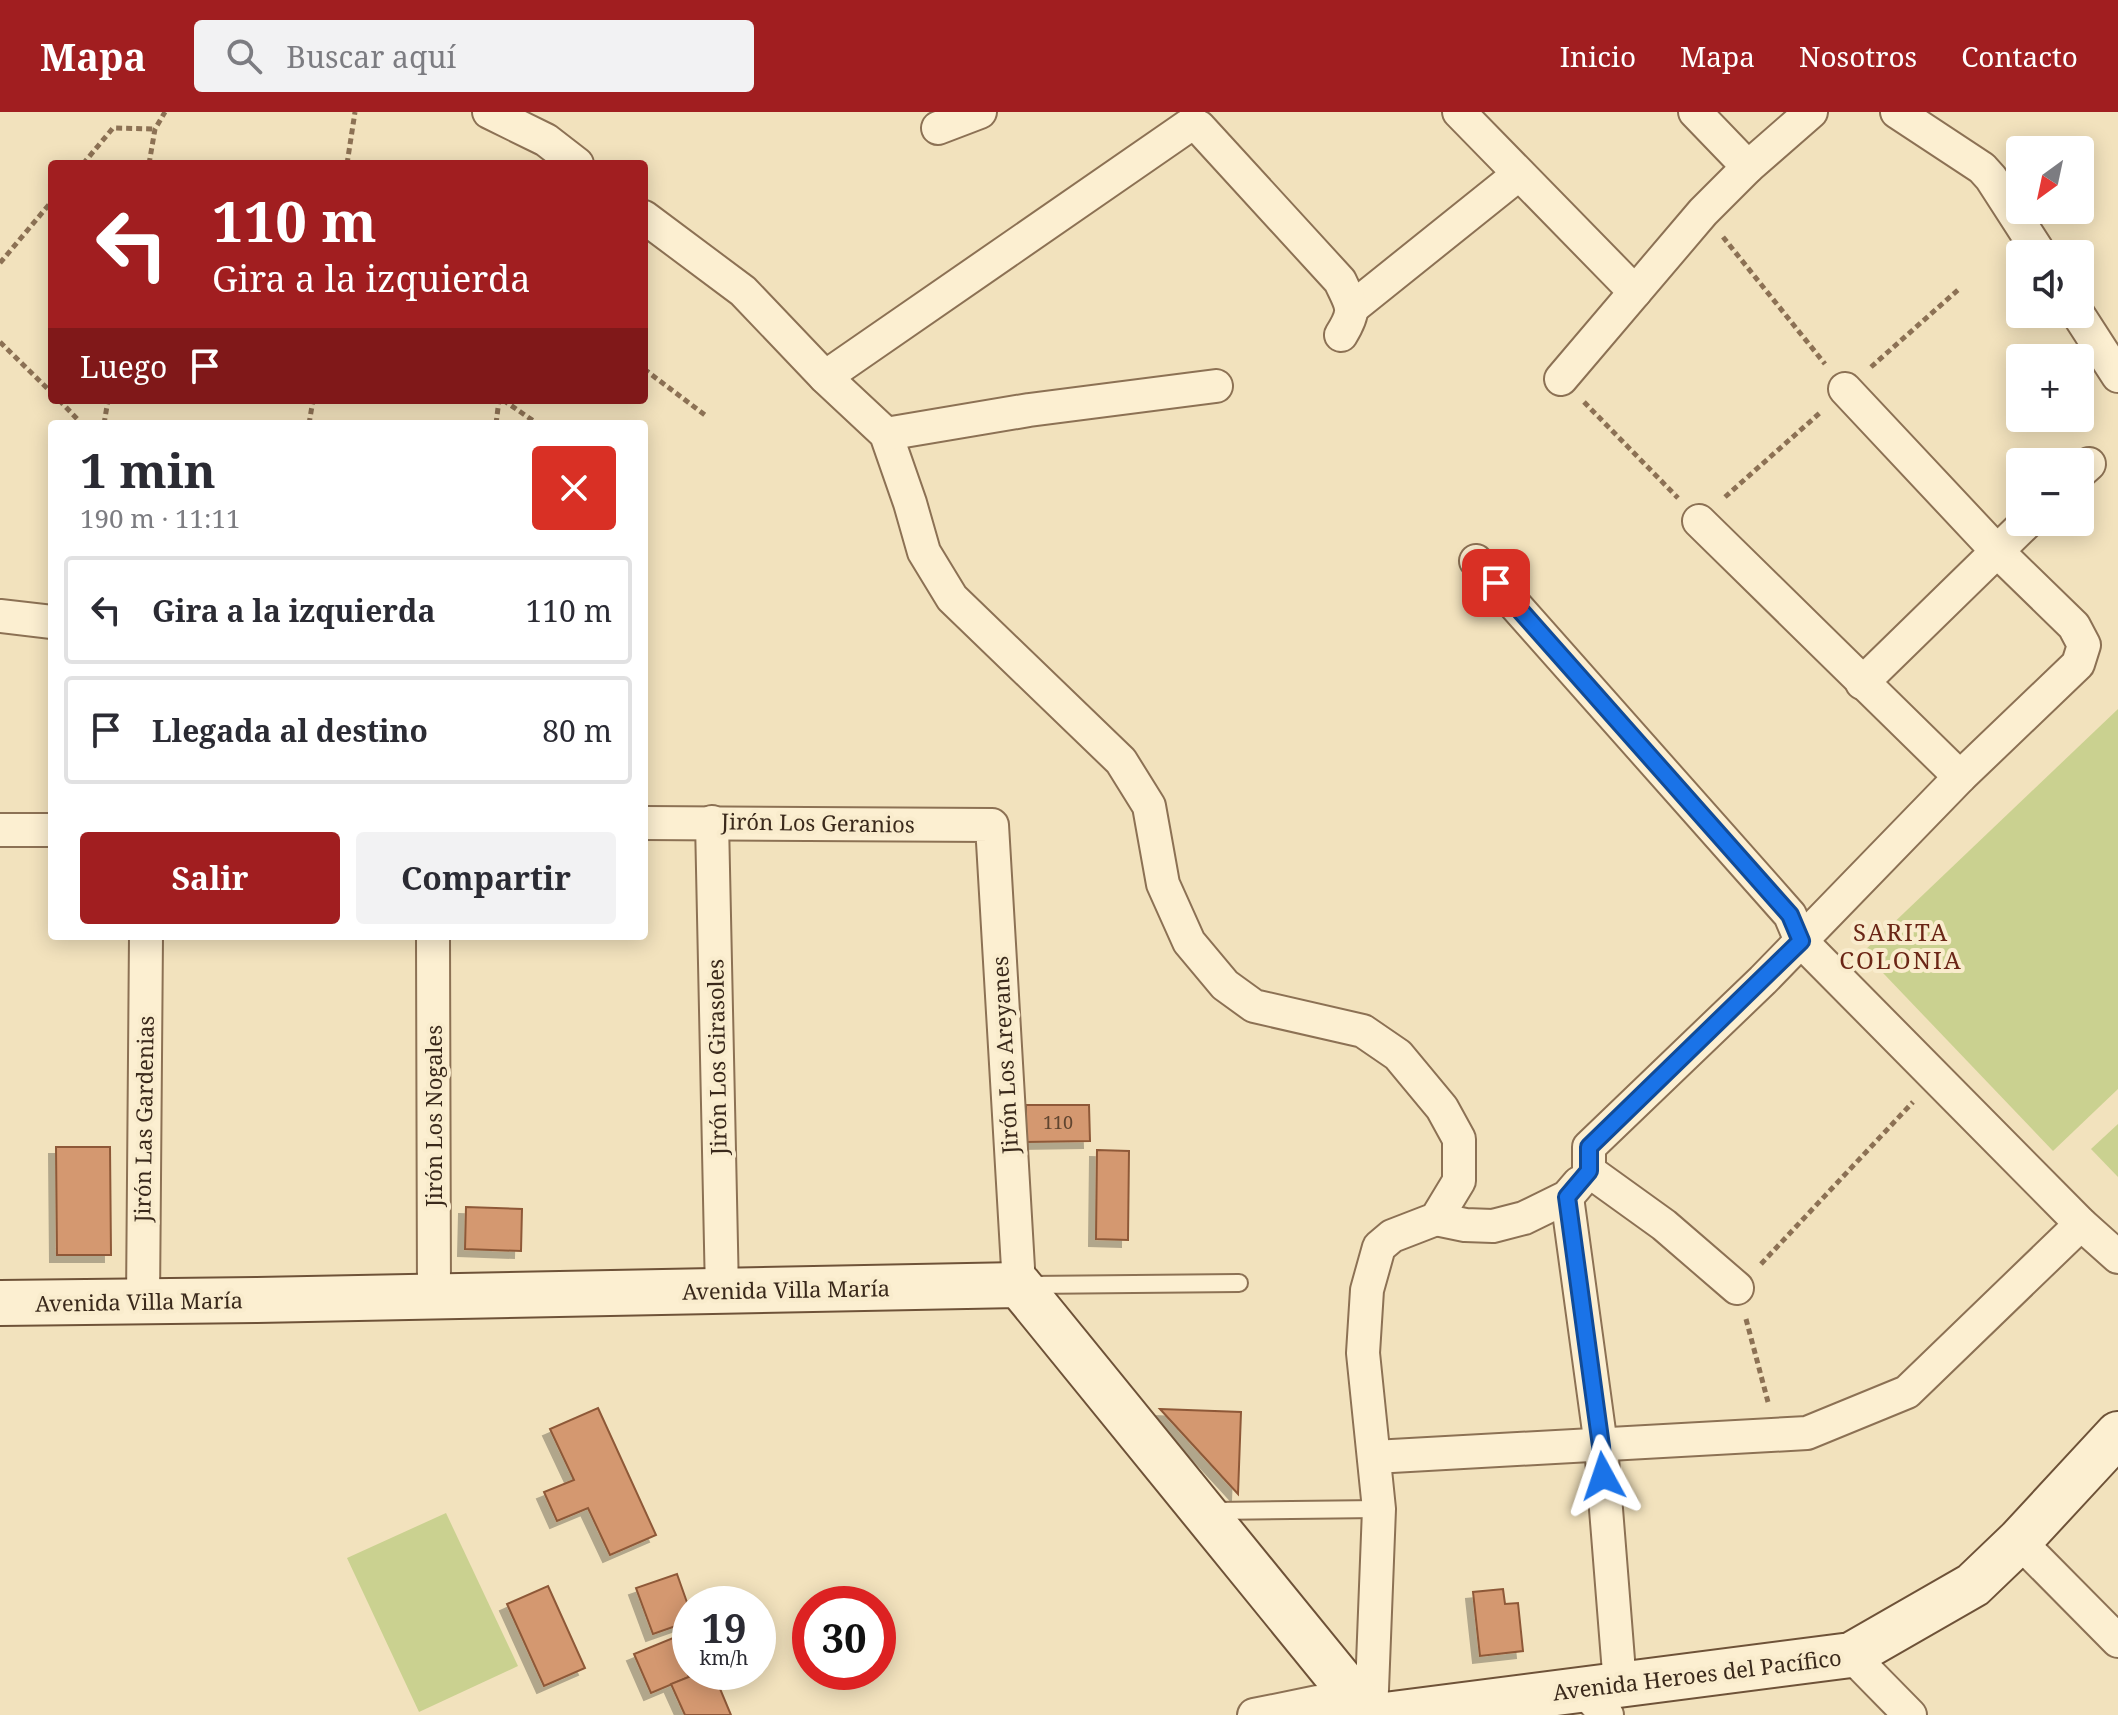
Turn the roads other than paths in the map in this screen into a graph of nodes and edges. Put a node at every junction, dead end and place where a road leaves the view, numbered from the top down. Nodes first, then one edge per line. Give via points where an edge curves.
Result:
1 (489, 112) edge
2 (980, 112) edge
3 (1459, 112) edge
4 (1695, 112) edge
5 (1811, 112) edge
6 (1897, 112) edge
7 (1208, 120) edge
8 (938, 128) dead end
9 (572, 160) edge
10 (1748, 167) junction
11 (1519, 174) junction
12 (648, 220) edge
13 (2031, 240) edge
14 (1635, 292) junction
15 (2087, 328) edge
16 (2118, 376) edge
17 (825, 377) junction
18 (1561, 379) road end
19 (1216, 386) dead end
20 (1845, 389) road end
21 (886, 434) junction
22 (1699, 521) road end
23 (2012, 536) edge
24 (1996, 550) junction
25 (1476, 561) dead end
26 (0, 616) edge
27 (48, 622) edge
28 (1862, 683) junction
29 (1960, 777) junction
30 (712, 822) junction
31 (648, 823) edge
32 (992, 825) joint
33 (0, 830) edge
34 (48, 830) edge
35 (146, 940) edge
36 (433, 940) edge
37 (1801, 941) junction
38 (1589, 1171) junction
39 (1567, 1197) junction
40 (1436, 1219) junction
41 (2081, 1224) junction
42 (2118, 1257) edge
43 (1239, 1283) dead end
44 (1019, 1285) junction
45 (1737, 1288) road end
46 (722, 1292) junction
47 (434, 1297) junction
48 (143, 1301) junction
49 (0, 1303) edge
50 (2118, 1434) edge
51 (1601, 1446) junction
52 (1374, 1457) junction
53 (1379, 1509) junction
54 (1203, 1512) junction
55 (2019, 1541) junction
56 (2118, 1641) edge
57 (1851, 1655) junction
58 (1603, 1697) edge
59 (1254, 1715) edge
60 (1368, 1715) edge
61 (1385, 1715) edge
62 (1910, 1715) edge

1 - 9 street via 546,140
2 - 8 street
3 - 11 street
4 - 10 street
5 - 10 street
6 - 13 street via 1982,168
7 - 11 street via 1340,281 1347,321
7 - 17 street via 1188,126
10 - 14 street
11 - 14 street
12 - 17 street via 743,291
14 - 18 street
15 - 16 street
17 - 21 street
19 - 21 street
20 - 24 street
21 - 40 street via 924,552 952,598 1121,761 1149,806 1163,884 1189,942 1225,985 1254,1006 1363,1031 1398,1055 1442,1108 1459,1139 1459,1181
22 - 28 street
23 - 24 street
24 - 28 street
24 - 29 street via 2074,626 2084,645 2078,664
25 - 37 street via 1790,915
26 - 27 street
28 - 29 street
29 - 37 street
30 - 31 street, Jirón Los Geranios
30 - 32 street, Jirón Los Geranios
30 - 46 street, Jirón Los Girasoles
32 - 44 street, Jirón Los Areyanes
33 - 34 street
35 - 48 street, Jirón Las Gardenias
36 - 47 street, Jirón Los Nogales
37 - 38 street via 1589,1147
37 - 41 street
38 - 39 street
38 - 45 street via 1664,1225
39 - 40 street via 1493,1226
39 - 51 street
40 - 52 street via 1392,1236 1379,1247 1367,1290 1363,1353
41 - 42 street
41 - 51 street via 1907,1392 1807,1433
43 - 44 lane
44 - 46 street, Avenida Villa María
44 - 54 street
46 - 47 street, Avenida Villa María
47 - 48 street, Avenida Villa María
48 - 49 street, Avenida Villa María
50 - 55 street, Avenida Heroes del Pacífico
51 - 52 street
51 - 58 street
52 - 53 street
53 - 54 lane
53 - 60 street
54 - 60 street
55 - 56 street
55 - 57 street, Avenida Heroes del Pacífico via 1973,1585
57 - 58 street, Avenida Heroes del Pacífico
57 - 62 street
58 - 61 street, Avenida Heroes del Pacífico
59 - 60 street via 1318,1702

